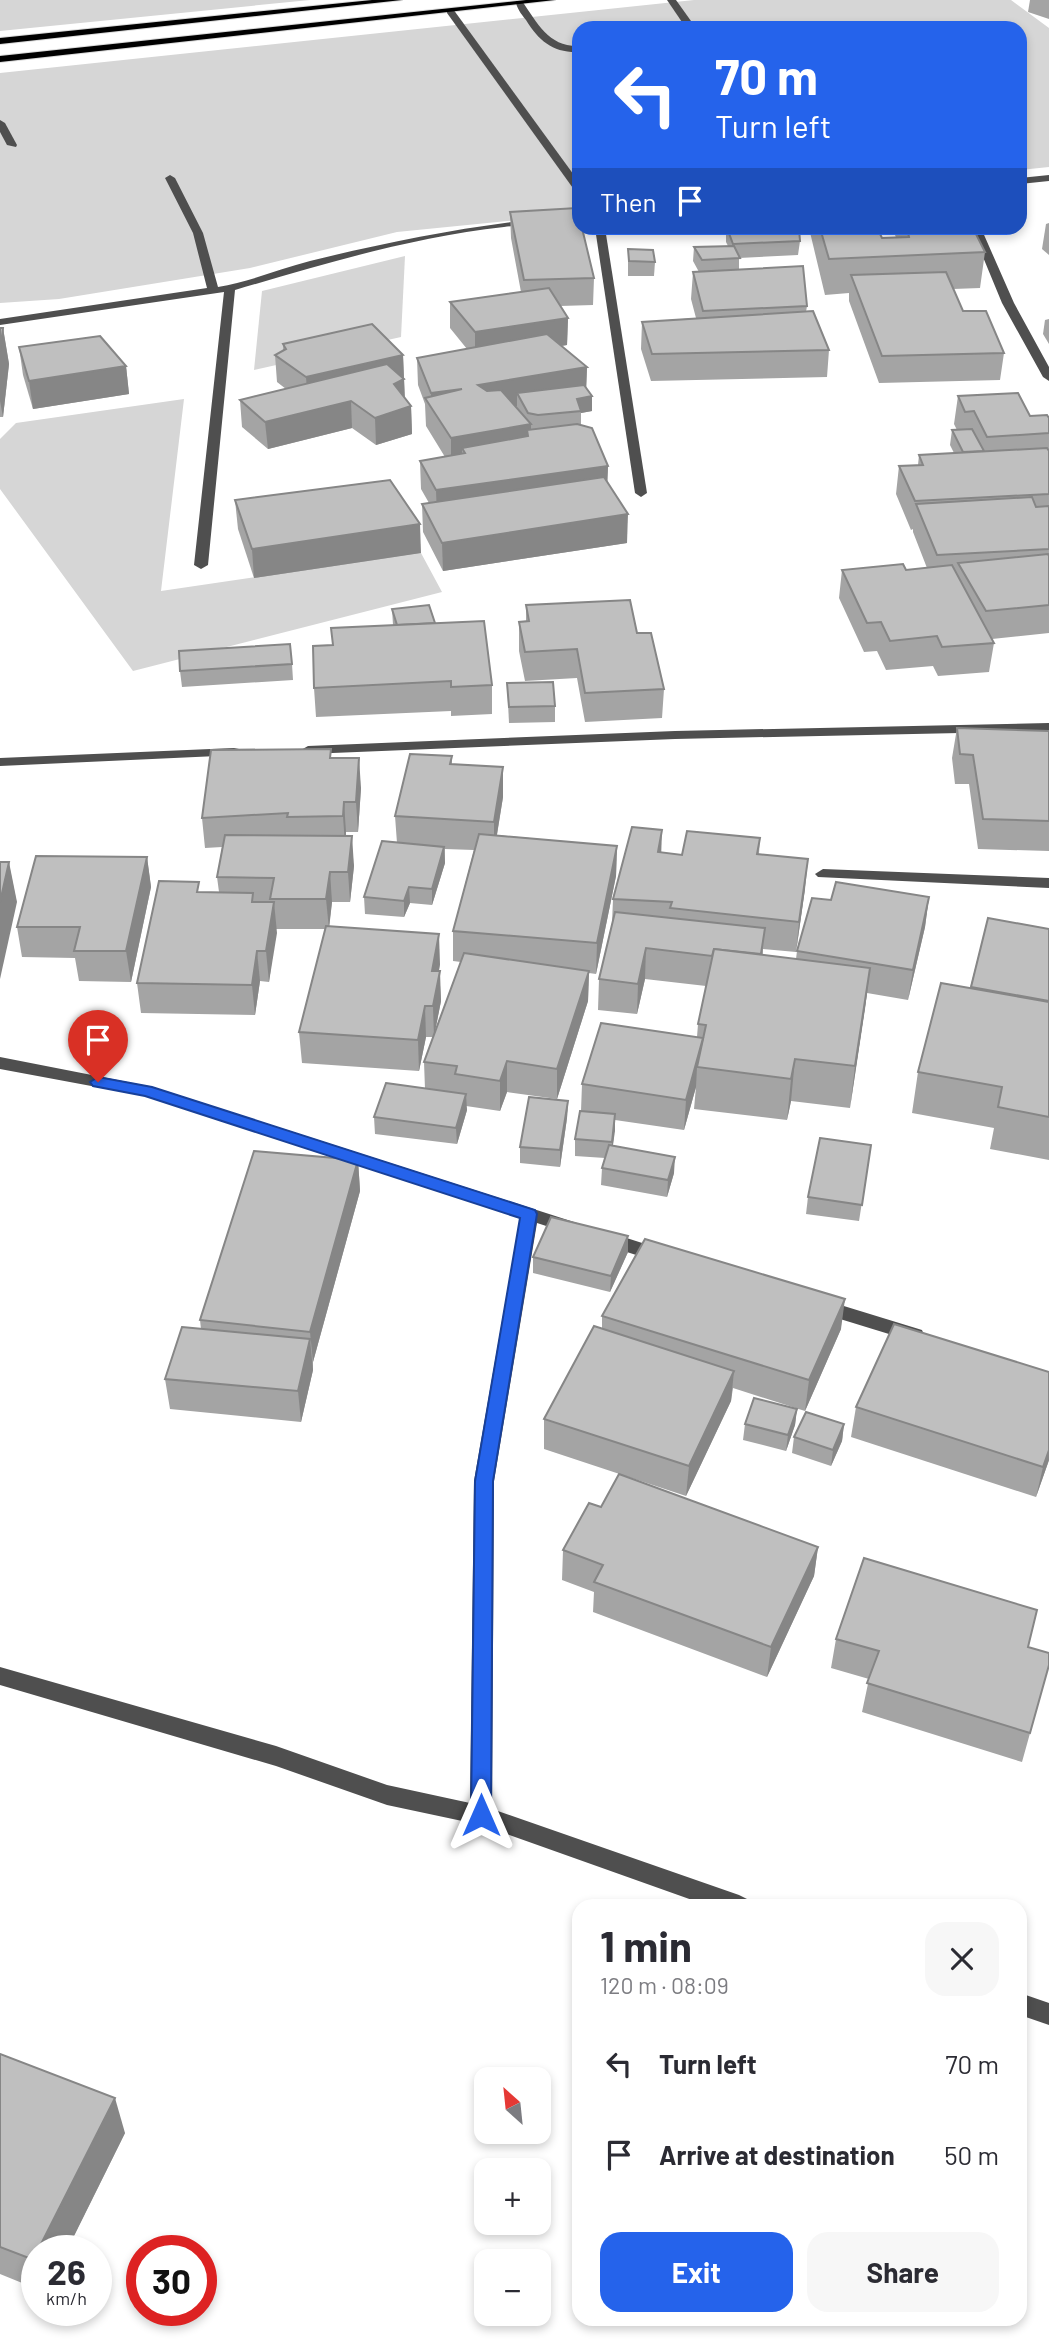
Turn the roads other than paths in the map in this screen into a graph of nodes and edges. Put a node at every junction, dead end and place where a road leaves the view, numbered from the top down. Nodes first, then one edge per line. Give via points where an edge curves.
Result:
1 (398, 0) edge
2 (551, 0) edge
3 (671, 0) edge
4 (519, 4) junction
5 (450, 11) junction
6 (686, 21) edge
7 (0, 41) edge
8 (572, 50) edge
9 (0, 59) edge
10 (0, 123) edge
11 (12, 145) dead end
12 (170, 178) dead end
13 (1049, 178) edge
14 (572, 179) edge
15 (1027, 180) edge
16 (572, 219) edge
17 (601, 235) edge
18 (979, 235) edge
19 (230, 288) junction
20 (213, 290) junction
21 (0, 322) edge
22 (1049, 377) edge
23 (641, 493) dead end
24 (201, 565) dead end
25 (1049, 727) edge
26 (289, 750) edge
27 (248, 752) edge
28 (0, 762) edge
29 (823, 874) dead end
30 (1049, 883) edge
31 (0, 1063) edge
32 (529, 1214) junction
33 (676, 1260) edge
34 (809, 1302) edge
35 (929, 1340) edge
36 (0, 1676) edge
37 (481, 1815) junction
38 (719, 1899) edge
39 (1027, 2006) edge
40 (1049, 2014) edge

1 - 7 main road
2 - 4 main road
3 - 6 street
4 - 5 main road
4 - 8 street via 549,45
5 - 9 main road
5 - 14 street
10 - 11 street
12 - 20 street via 198,233
13 - 15 street
16 - 19 street via 428,237
17 - 23 street
18 - 22 street via 1008,303
19 - 20 street
19 - 24 street
20 - 21 street
25 - 26 street
27 - 28 street
29 - 30 street
31 - 32 street via 147,1091
32 - 33 street
32 - 37 street via 484,1481
34 - 35 street
36 - 37 street via 276,1756 387,1795
37 - 38 street
39 - 40 street

